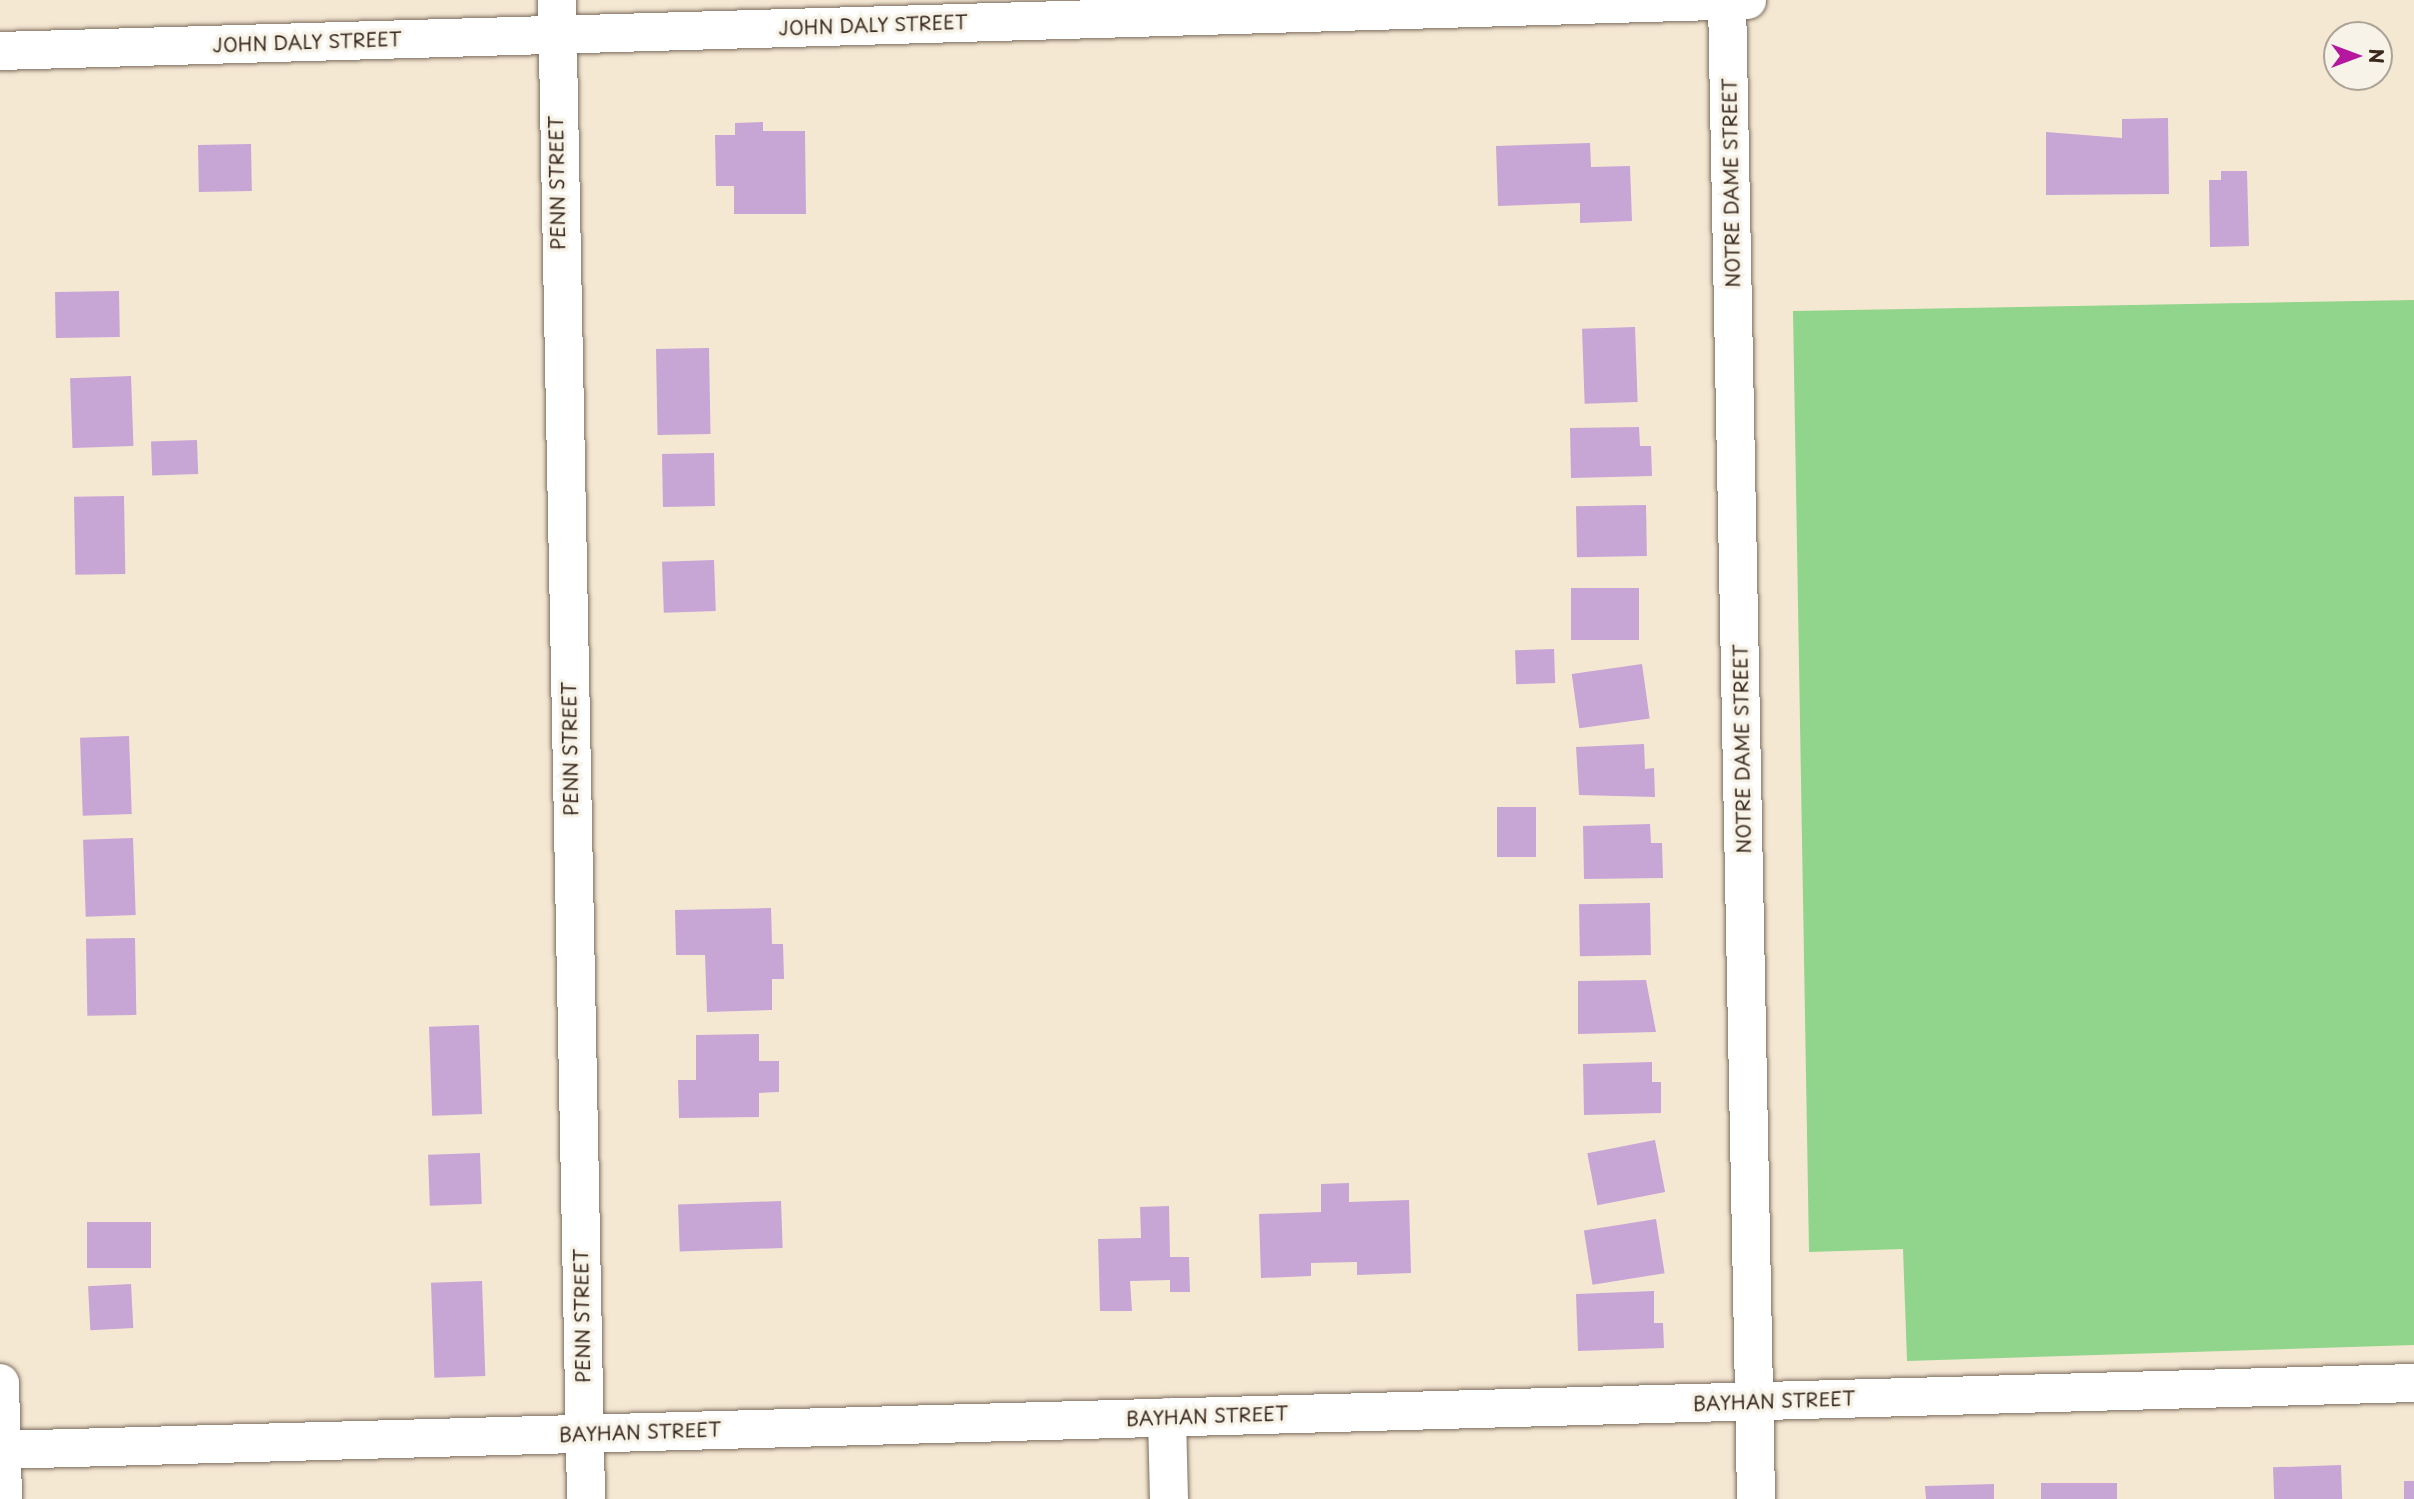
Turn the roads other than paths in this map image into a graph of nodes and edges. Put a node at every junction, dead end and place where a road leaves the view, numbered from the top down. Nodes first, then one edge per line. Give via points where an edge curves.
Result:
1 (1727, 0) edge
2 (1747, 0) edge
3 (1143, 9) edge
4 (556, 17) edge
5 (0, 51) edge
6 (0, 1383) edge
7 (2414, 1383) edge
8 (1754, 1402) junction
9 (1167, 1417) junction
10 (585, 1434) junction
11 (1, 1450) edge
12 (3, 1499) edge
13 (586, 1499) edge
14 (1169, 1499) edge
15 (1756, 1499) edge

1 - 2 street, JOHN DALY STREET
1 - 3 street, JOHN DALY STREET
1 - 8 street, NOTRE DAME STREET
3 - 4 street, JOHN DALY STREET
4 - 5 street, JOHN DALY STREET
4 - 10 street, PENN STREET
6 - 11 street
7 - 8 street, BAYHAN STREET
8 - 9 street, BAYHAN STREET
8 - 15 street, NOTRE DAME STREET
9 - 10 street, BAYHAN STREET
9 - 14 street
10 - 11 street, BAYHAN STREET
10 - 13 street, PENN STREET
11 - 12 street

